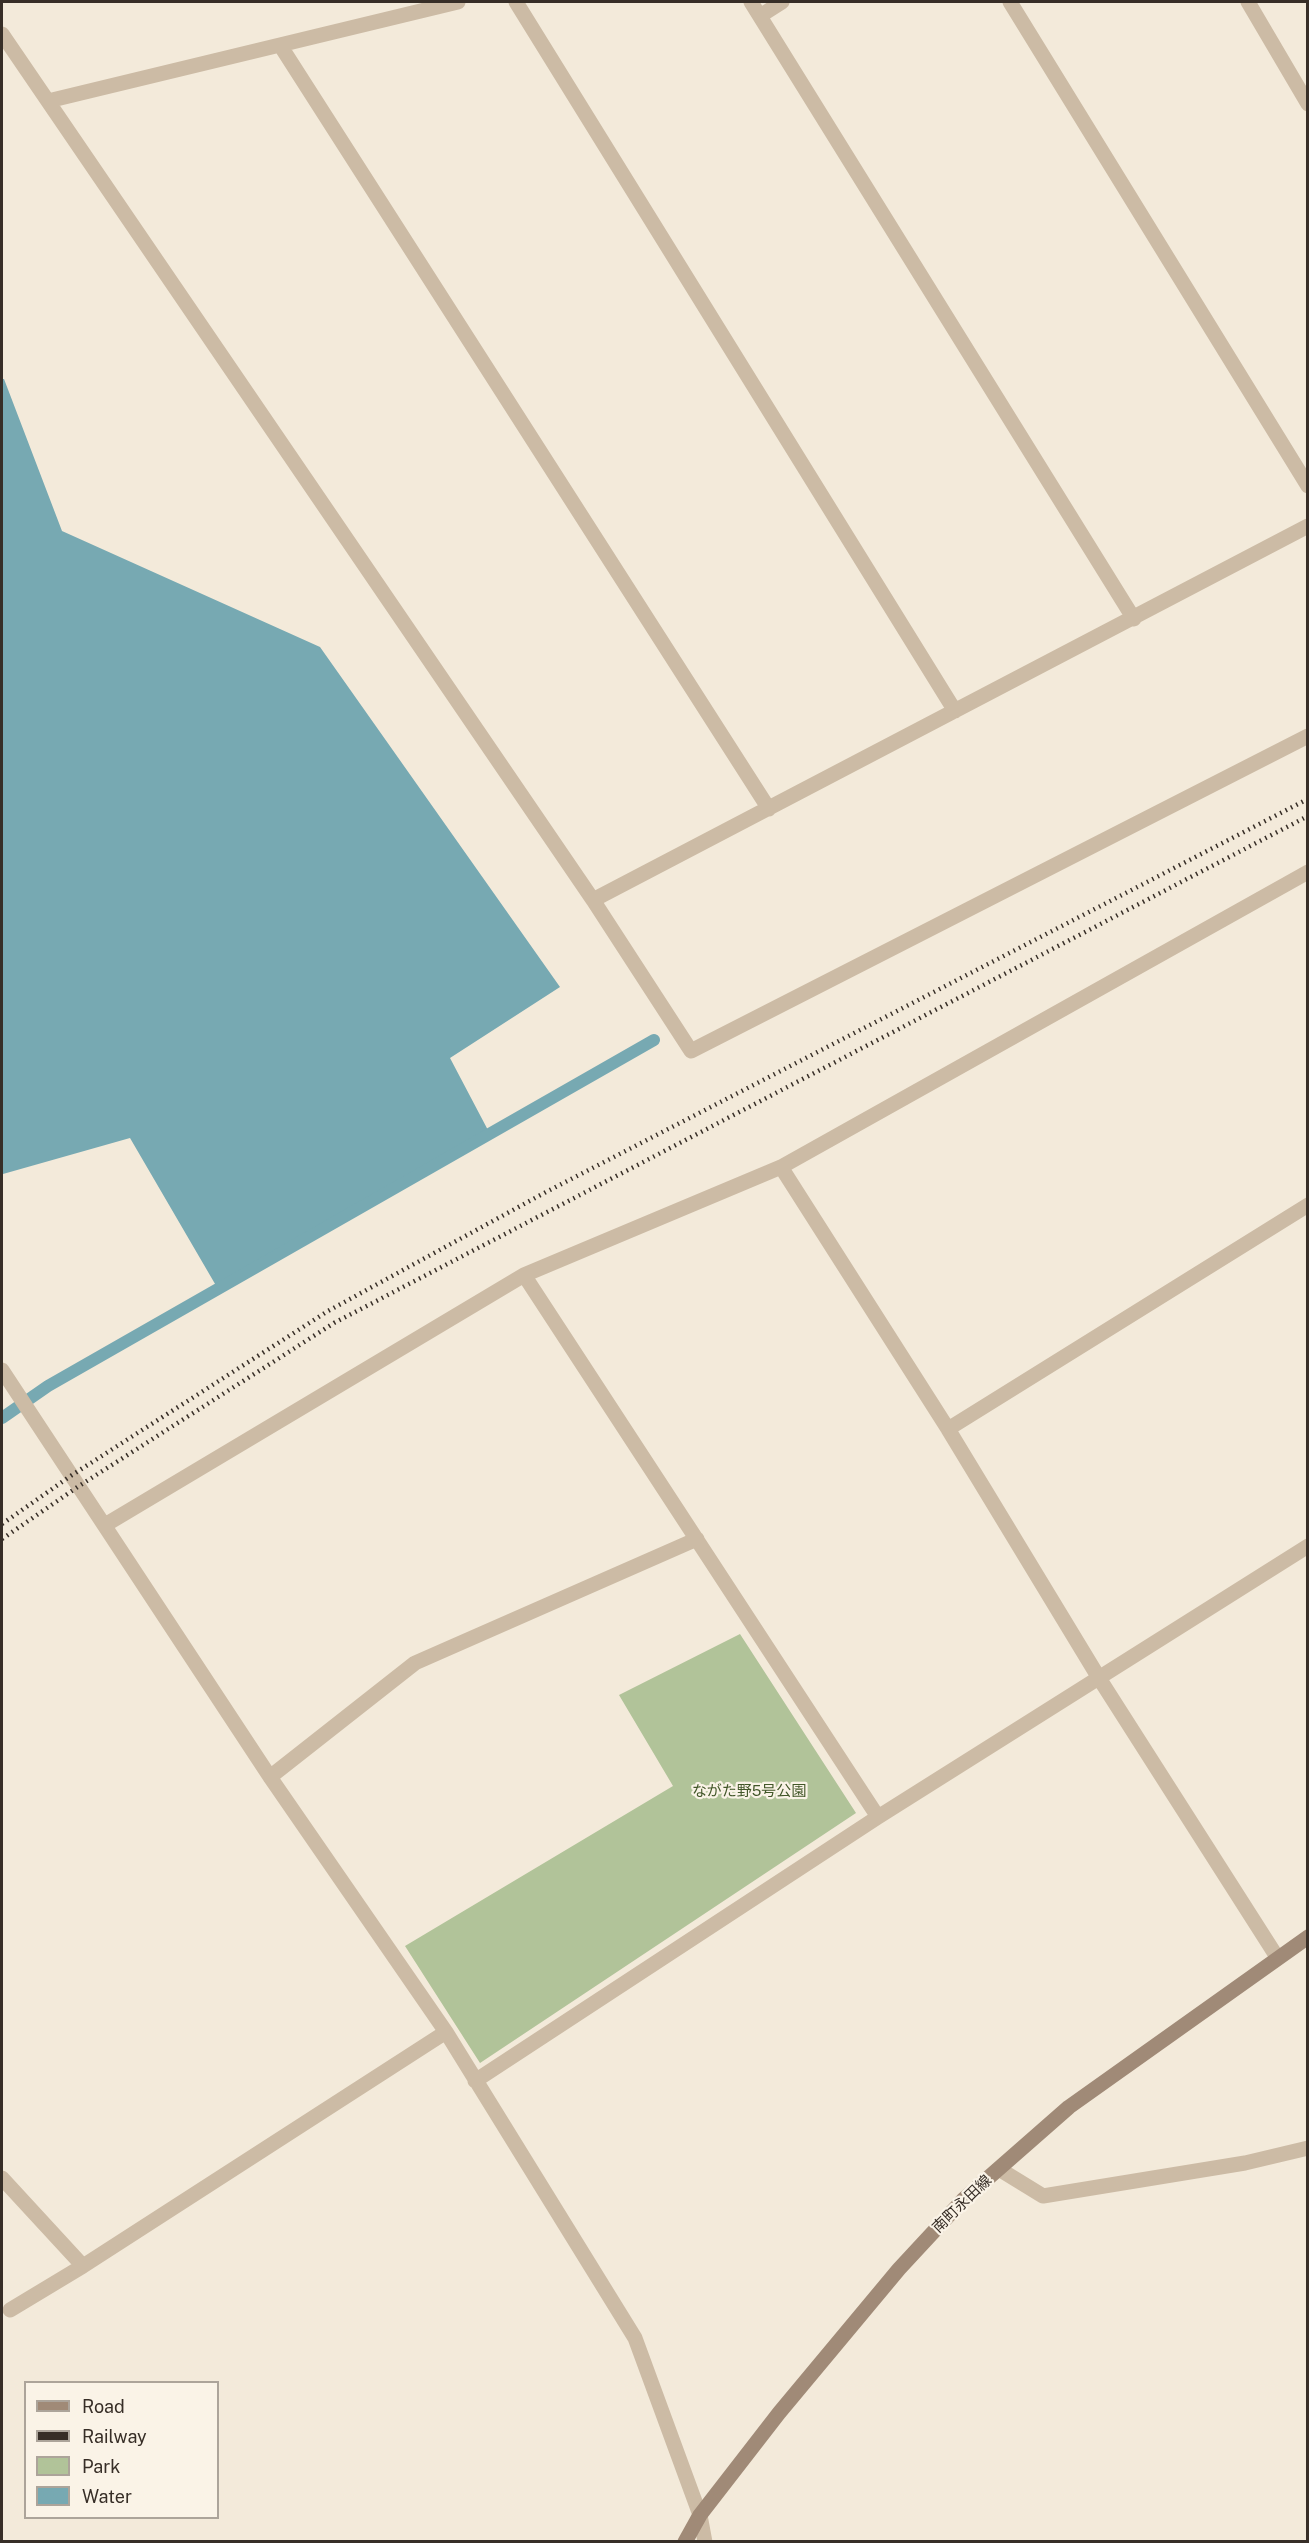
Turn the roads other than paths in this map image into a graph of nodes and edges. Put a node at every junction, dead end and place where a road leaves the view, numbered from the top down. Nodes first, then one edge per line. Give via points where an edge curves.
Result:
1 (458, 2) edge
2 (516, 2) edge
3 (751, 2) edge
4 (782, 2) edge
5 (1010, 2) edge
6 (1248, 2) edge
7 (760, 16) junction
8 (2, 34) edge
9 (280, 45) junction
10 (48, 101) junction
11 (1308, 105) edge
12 (1308, 486) edge
13 (1308, 526) edge
14 (1134, 619) junction
15 (955, 711) junction
16 (1308, 736) edge
17 (769, 809) junction
18 (1308, 872) edge
19 (593, 900) junction
20 (781, 1167) junction
21 (1308, 1205) edge
22 (525, 1275) junction
23 (2, 1370) edge
24 (948, 1429) junction
25 (105, 1525) junction
26 (697, 1539) junction
27 (1308, 1546) edge
28 (1099, 1678) junction
29 (270, 1777) junction
30 (879, 1817) junction
31 (1308, 1937) edge
32 (1277, 1957) junction
33 (446, 2032) junction
34 (475, 2081) junction
35 (1308, 2148) edge
36 (999, 2169) junction
37 (2, 2178) edge
38 (83, 2266) junction
39 (10, 2310) dead end
40 (700, 2515) junction
41 (685, 2541) edge
42 (705, 2541) edge

1 - 9 street
2 - 15 street
3 - 7 street
4 - 7 street
5 - 12 street
6 - 11 street
7 - 14 street
8 - 10 street
9 - 10 street
9 - 17 street
10 - 19 street
13 - 14 street
14 - 15 street
15 - 17 street
16 - 19 street via 691,1051
17 - 19 street
18 - 20 street
20 - 22 street
20 - 24 street
21 - 24 street
22 - 25 street
22 - 26 street
23 - 25 street
24 - 28 street
25 - 29 street
26 - 29 street via 415,1663
26 - 30 street
27 - 28 street
28 - 30 street
28 - 32 street
29 - 33 street
30 - 34 street
31 - 32 street, 南町永田線
32 - 36 street, 南町永田線 via 1069,2107
33 - 34 street
33 - 38 street
34 - 40 street via 635,2338
35 - 36 street via 1245,2163 1043,2196
36 - 40 street, 南町永田線 via 963,2200 899,2268
37 - 38 street
38 - 39 street
40 - 41 street, 南町永田線
40 - 42 street

